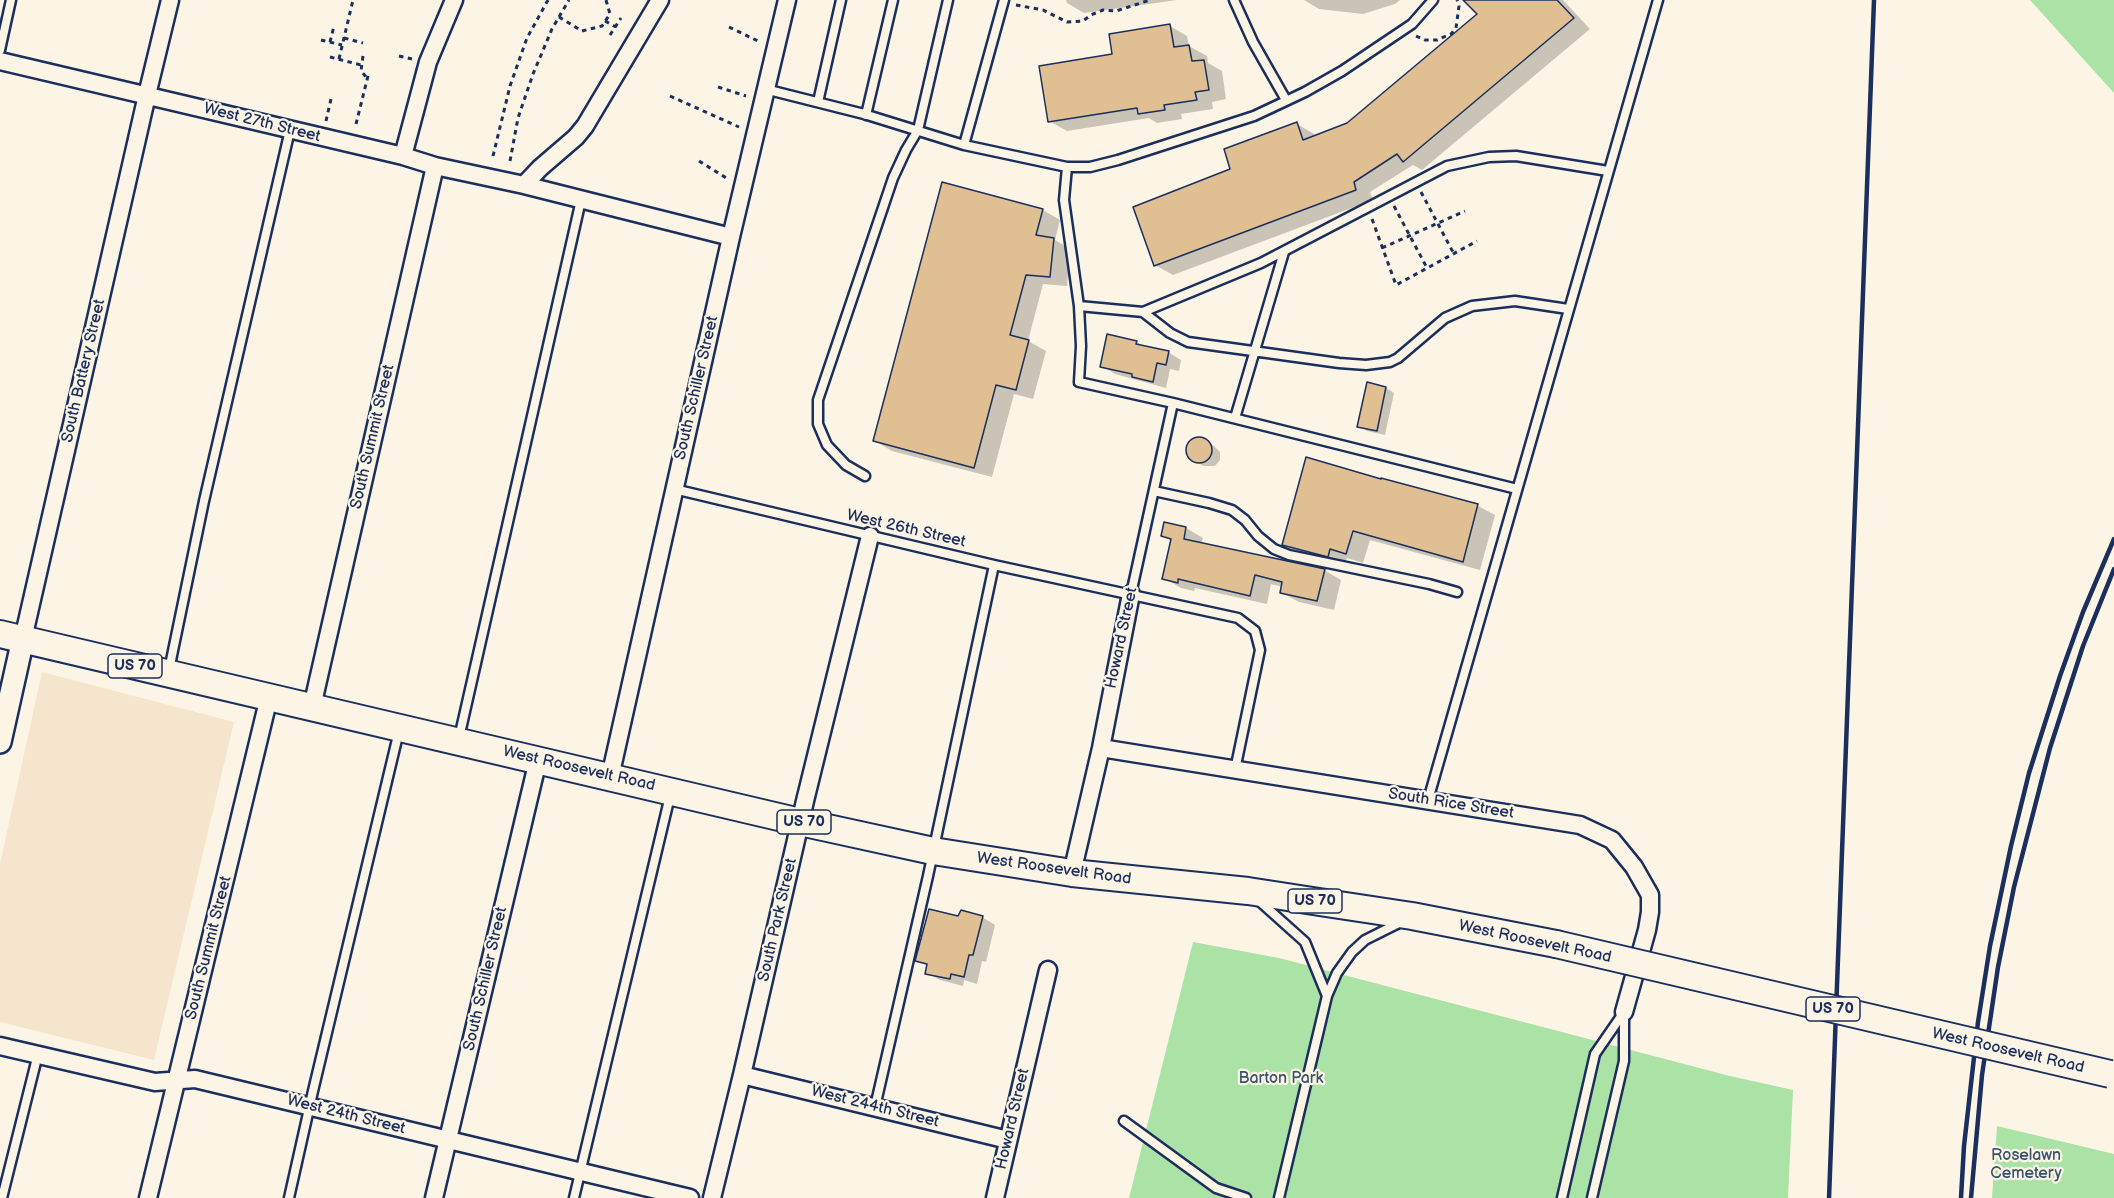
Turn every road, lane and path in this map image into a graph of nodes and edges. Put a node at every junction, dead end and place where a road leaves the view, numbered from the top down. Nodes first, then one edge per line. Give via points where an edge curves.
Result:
1 (11, 0) edge
2 (170, 0) edge
3 (353, 0) edge
4 (454, 0) edge
5 (548, 0) edge
6 (569, 0) edge
7 (606, 0) edge
8 (660, 0) edge
9 (787, 0) edge
10 (841, 0) edge
11 (893, 0) edge
12 (948, 0) edge
13 (1150, 0) edge
14 (1234, 0) edge
15 (1433, 0) edge
16 (1457, 0) edge
17 (1658, 0) edge
18 (1003, 1) edge
19 (559, 17) junction
20 (621, 18) dead end
21 (605, 21) junction
22 (334, 26) dead end
23 (616, 27) junction
24 (729, 27) dead end
25 (1402, 31) junction
26 (610, 35) dead end
27 (344, 38) junction
28 (321, 40) dead end
29 (330, 42) junction
30 (363, 43) dead end
31 (342, 45) junction
32 (775, 48) junction
33 (0, 50) edge
34 (363, 56) dead end
35 (399, 56) dead end
36 (330, 57) dead end
37 (339, 59) junction
38 (412, 59) dead end
39 (0, 61) edge
40 (361, 64) junction
41 (369, 72) dead end
42 (368, 79) junction
43 (718, 87) dead end
44 (764, 94) junction
45 (147, 95) junction
46 (670, 96) dead end
47 (331, 99) dead end
48 (1286, 100) junction
49 (818, 102) junction
50 (866, 115) junction
51 (356, 123) dead end
52 (290, 130) junction
53 (918, 130) junction
54 (755, 134) junction
55 (322, 138) junction
56 (964, 145) junction
57 (403, 156) junction
58 (493, 156) dead end
59 (510, 161) dead end
60 (699, 161) dead end
61 (435, 166) junction
62 (1067, 166) junction
63 (1608, 171) junction
64 (1416, 183) junction
65 (524, 185) junction
66 (742, 189) junction
67 (1389, 196) junction
68 (582, 200) junction
69 (1368, 208) junction
70 (1465, 211) dead end
71 (1437, 224) junction
72 (1410, 236) junction
73 (731, 237) junction
74 (1477, 242) dead end
75 (1383, 248) junction
76 (1284, 252) junction
77 (1454, 254) junction
78 (1427, 268) junction
79 (1079, 306) junction
80 (1568, 309) junction
81 (1143, 312) junction
82 (1255, 351) junction
83 (1173, 403) junction
84 (1235, 418) junction
85 (865, 476) dead end
86 (674, 489) junction
87 (1516, 489) junction
88 (1154, 491) junction
89 (870, 536) junction
90 (994, 565) junction
91 (1457, 592) dead end
92 (1131, 594) junction
93 (11, 636) edge
94 (169, 674) junction
95 (269, 697) junction
96 (312, 707) junction
97 (399, 728) junction
98 (458, 741) junction
99 (0, 742) edge
100 (1101, 748) junction
101 (538, 760) junction
102 (1235, 770) junction
103 (610, 777) junction
104 (671, 791) junction
105 (1428, 800) junction
106 (800, 822) junction
107 (933, 851) junction
108 (1072, 873) junction
109 (1248, 891) junction
110 (1412, 916) junction
111 (1048, 970) dead end
112 (1328, 996) junction
113 (1624, 1012) junction
114 (0, 1046) edge
115 (38, 1054) junction
116 (742, 1075) junction
117 (2112, 1075) edge
118 (177, 1080) junction
119 (309, 1106) junction
120 (875, 1107) junction
121 (1124, 1120) dead end
122 (448, 1140) junction
123 (1008, 1140) junction
124 (581, 1172) junction
125 (2, 1198) edge
126 (148, 1198) edge
127 (289, 1198) edge
128 (434, 1198) edge
129 (574, 1198) edge
130 (690, 1198) edge
131 (712, 1198) edge
132 (994, 1198) edge
133 (1246, 1198) edge
134 (1280, 1198) edge
135 (1562, 1198) edge
136 (1592, 1198) edge

1 - 33 lane
2 - 45 street, South Battery Street
3 - 27 path
4 - 57 street via 429,61
5 - 58 path via 527,38 510,86
6 - 19 path
7 - 21 path via 610,14
8 - 65 street via 585,126
9 - 32 street, South Schiller Street
10 - 49 lane
11 - 50 lane
12 - 53 lane
13 - 18 path via 1116,11 1103,10 1083,21 1067,22 1043,10
14 - 48 lane
15 - 25 lane
16 - 25 path via 1456,28 1451,34 1425,40
17 - 63 lane
18 - 56 lane
19 - 21 path via 582,31 602,26
19 - 59 path via 518,118
20 - 23 path
21 - 23 path
22 - 29 path
23 - 26 path
24 - 32 path
25 - 48 lane via 1339,73
27 - 30 path
27 - 31 path
28 - 29 path
29 - 31 path
31 - 37 path
32 - 44 street, South Schiller Street
34 - 40 path
35 - 38 path
36 - 37 path
37 - 40 path
39 - 45 street, West 27th Street
40 - 42 path
41 - 42 path
42 - 51 path
43 - 44 path
44 - 49 lane
44 - 54 street, South Schiller Street
45 - 52 street, West 27th Street
45 - 93 street, South Battery Street
46 - 54 path
47 - 55 path
48 - 62 lane via 1254,116 1118,160 1090,167
49 - 50 lane
50 - 53 lane
52 - 55 street, West 27th Street
52 - 94 lane via 204,501
53 - 56 lane
53 - 85 lane via 893,178 818,400 818,424 827,445 846,465
54 - 66 street, South Schiller Street
55 - 57 street, West 27th Street
56 - 62 lane
57 - 61 street, West 27th Street
60 - 66 path
61 - 65 street, West 27th Street
61 - 96 street, South Summit Street
62 - 79 lane via 1064,200
63 - 64 lane via 1516,156 1489,157 1447,166
63 - 80 lane
64 - 67 lane
64 - 71 path
65 - 68 street, West 27th Street
66 - 73 street, South Schiller Street
67 - 69 lane
67 - 72 path
68 - 73 street, West 27th Street
68 - 98 lane
69 - 75 path
69 - 76 lane
70 - 71 path
71 - 72 path
71 - 77 path
72 - 75 path
72 - 78 path
73 - 86 street, South Schiller Street
74 - 77 path
75 - 78 path via 1396,285
76 - 81 lane
76 - 82 lane
77 - 78 path
79 - 81 lane
79 - 83 lane via 1079,382
80 - 82 lane via 1515,301 1472,306 1445,318 1398,358 1380,364 1340,363
80 - 87 lane
81 - 82 lane via 1188,342
82 - 84 lane
83 - 84 lane
83 - 88 lane, Howard Street
84 - 87 lane
86 - 89 lane, West 26th Street
86 - 103 street, South Schiller Street
87 - 105 lane
88 - 91 lane via 1232,510 1274,549 1289,555
88 - 92 lane, Howard Street
89 - 90 lane, West 26th Street
89 - 106 street, South Park Street
90 - 92 lane, West 26th Street
90 - 107 lane
92 - 100 street, Howard Street
92 - 102 lane, West 26th Street via 1238,618 1255,631 1260,650
93 - 94 main road, West Roosevelt Road / US 70
93 - 99 street, South Battery Street
94 - 95 main road, West Roosevelt Road / US 70
95 - 96 main road, West Roosevelt Road / US 70
95 - 118 street, South Summit Street
96 - 97 main road, West Roosevelt Road / US 70
97 - 98 main road, West Roosevelt Road / US 70
97 - 119 lane
98 - 101 main road, West Roosevelt Road / US 70
100 - 102 street, South Rice Street
100 - 108 street, Howard Street
101 - 103 main road, West Roosevelt Road / US 70
101 - 122 street, South Schiller Street
102 - 105 street, South Rice Street
103 - 104 main road, West Roosevelt Road / US 70
104 - 106 main road, West Roosevelt Road / US 70
104 - 124 lane
105 - 113 street, South Rice Street via 1580,825 1612,840 1650,895 1647,930
106 - 107 main road, West Roosevelt Road / US 70
106 - 116 street, South Park Street
107 - 108 main road, West Roosevelt Road / US 70
107 - 120 lane
108 - 109 main road, West Roosevelt Road / US 70
109 - 110 main road, West Roosevelt Road / US 70
109 - 112 lane via 1305,942
110 - 112 lane via 1365,940 1352,952 1337,973
110 - 117 main road, West Roosevelt Road / US 70, bridge via 1556,944
111 - 123 street, Howard Street
112 - 134 lane
113 - 135 lane, South Rice Street via 1595,1054
113 - 136 lane, South Rice Street via 1624,1061
114 - 115 street, West 24th Street
115 - 118 street, West 24th Street via 154,1082
115 - 125 lane
116 - 120 street, West 244th Street
116 - 131 street, South Park Street
118 - 119 street, West 24th Street via 195,1078
118 - 126 street, South Summit Street
119 - 122 street, West 24th Street
119 - 127 lane
120 - 123 street, West 244th Street
121 - 133 lane via 1216,1188
122 - 124 street, West 24th Street
122 - 128 street, South Schiller Street
123 - 132 street, Howard Street
124 - 129 lane
124 - 130 street, West 24th Street

